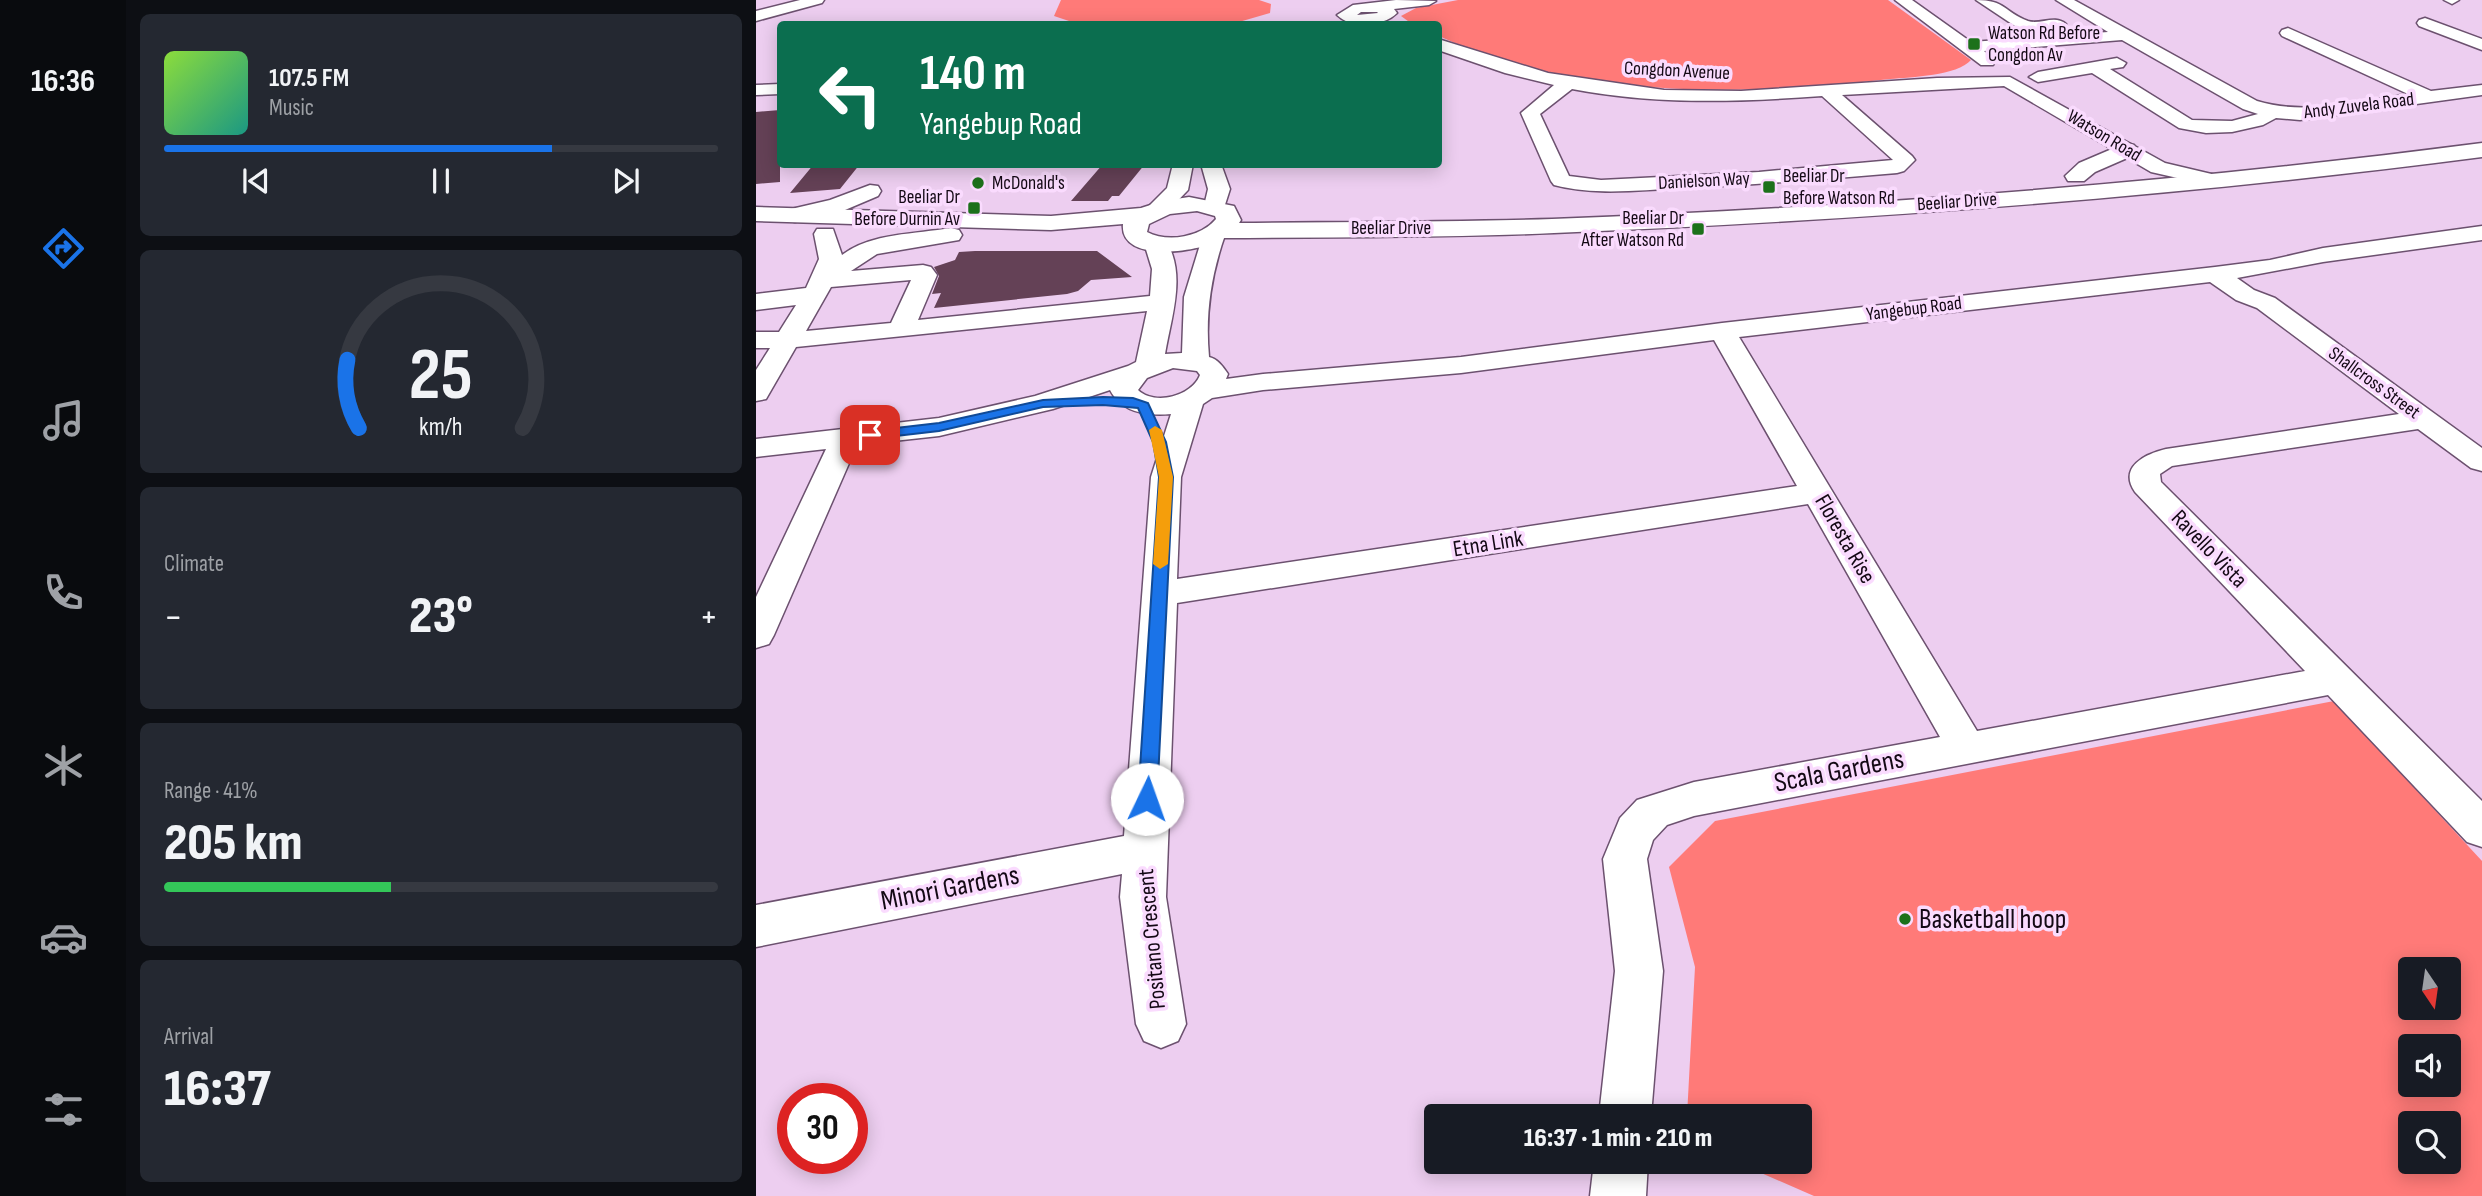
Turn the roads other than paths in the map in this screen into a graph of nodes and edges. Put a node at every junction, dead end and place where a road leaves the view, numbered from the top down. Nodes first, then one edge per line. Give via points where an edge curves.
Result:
1 (764, 0) edge
2 (817, 0) edge
3 (1431, 0) edge
4 (1902, 0) edge
5 (1983, 0) edge
6 (2063, 0) edge
7 (756, 1) edge
8 (756, 16) edge
9 (1365, 16) edge
10 (2100, 21) junction
11 (2425, 23) dead end
12 (2288, 33) dead end
13 (2125, 35) junction
14 (1442, 46) edge
15 (2482, 46) edge
16 (1975, 50) junction
17 (2165, 57) junction
18 (2084, 67) junction
19 (2011, 72) junction
20 (1568, 83) junction
21 (777, 89) edge
22 (756, 90) edge
23 (2482, 90) edge
24 (1827, 91) junction
25 (2429, 97) junction
26 (777, 99) edge
27 (756, 100) edge
28 (2272, 112) junction
29 (2482, 133) edge
30 (2126, 149) junction
31 (2482, 150) edge
32 (1182, 168) edge
33 (1213, 168) edge
34 (2076, 176) junction
35 (2157, 177) junction
36 (756, 214) edge
37 (795, 215) junction
38 (880, 216) junction
39 (1218, 221) junction
40 (1149, 227) junction
41 (756, 233) edge
42 (2482, 233) edge
43 (825, 234) junction
44 (951, 235) junction
45 (2443, 239) junction
46 (2473, 256) dead end
47 (2224, 273) junction
48 (818, 288) junction
49 (756, 302) edge
50 (1160, 302) junction
51 (901, 330) junction
52 (1722, 331) junction
53 (756, 340) edge
54 (786, 341) junction
55 (1142, 369) junction
56 (1201, 380) junction
57 (756, 393) edge
58 (1043, 404) junction
59 (1138, 404) junction
60 (2424, 419) junction
61 (846, 438) junction
62 (756, 448) edge
63 (2482, 462) edge
64 (1166, 477) junction
65 (1818, 493) junction
66 (1158, 594) junction
67 (756, 635) edge
68 (2337, 679) junction
69 (1966, 747) junction
70 (2482, 829) edge
71 (1145, 851) junction
72 (756, 926) edge
73 (1161, 1024) dead end
74 (1626, 1104) edge
75 (1620, 1174) edge
76 (1618, 1196) edge

1 - 7 street
2 - 8 street
3 - 9 street
4 - 16 street, Watson Road
5 - 10 street via 2027,27
6 - 10 street, Andy Zuvela Road
10 - 13 street, Andy Zuvela Road
11 - 15 street
12 - 25 street
13 - 16 street
13 - 17 street, Andy Zuvela Road
14 - 20 street, Congdon Avenue via 1486,64
16 - 19 street, Watson Road
17 - 18 street, Congdon Avenue
17 - 28 street, Andy Zuvela Road via 2250,105
18 - 19 street, Congdon Avenue
18 - 28 street via 2198,128 2263,120
19 - 24 street, Congdon Avenue
19 - 30 street, Watson Road via 2049,103
20 - 24 street, Congdon Avenue via 1646,93 1738,96
20 - 24 street, Danielson Way via 1530,113 1561,181 1601,186 1759,178 1897,167 1905,160
21 - 22 street
23 - 25 street, Andy Zuvela Road
25 - 28 street, Andy Zuvela Road via 2307,114
26 - 27 street
29 - 35 highway, Beeliar Drive
30 - 34 highway via 2087,166
30 - 35 street, Watson Road
31 - 35 highway, Beeliar Drive via 2213,180
32 - 40 street via 1177,190
33 - 39 street via 1219,189
34 - 35 highway, Beeliar Drive
34 - 39 highway, Beeliar Drive via 1796,196
35 - 39 highway, Beeliar Drive via 1913,206 1653,222 1457,228
36 - 37 highway
37 - 38 highway
37 - 38 street via 837,205 876,182 866,206
38 - 40 highway
39 - 40 highway via 1186,243
39 - 40 highway via 1187,204
39 - 56 street via 1201,266 1194,305
40 - 44 highway
40 - 50 street via 1164,269
41 - 43 highway
42 - 45 street, Yangebup Road
43 - 44 highway
43 - 48 street via 831,259
44 - 48 street via 859,253
45 - 46 street
45 - 47 street, Yangebup Road
47 - 52 street, Yangebup Road
47 - 60 street, Shallcross Street via 2245,295 2266,303
48 - 49 street
48 - 51 street via 923,272
48 - 54 street
50 - 51 street
50 - 55 street
51 - 54 street
52 - 56 street, Yangebup Road via 1345,377
52 - 65 street, Floresta Rise
53 - 54 street
54 - 57 street
55 - 56 street via 1173,360
55 - 58 street
55 - 59 street via 1126,382 1124,391
56 - 59 street via 1170,405
56 - 64 street, Positano Crescent
58 - 59 street
58 - 61 street via 939,427
59 - 64 street, Positano Crescent via 1159,442
60 - 63 street, Shallcross Street
60 - 68 street, Ravello Vista via 2166,458 2144,470 2147,485
61 - 62 street
61 - 67 street
64 - 66 street, Positano Crescent
65 - 66 street, Etna Link
65 - 69 street, Floresta Rise
66 - 71 street, Positano Crescent
68 - 69 street, Scala Gardens
68 - 70 street, Ravello Vista
69 - 74 street, Scala Gardens via 1694,799 1652,812 1635,831 1625,859 1639,971
71 - 72 street, Minori Gardens
71 - 73 street, Positano Crescent via 1143,897
75 - 76 street

